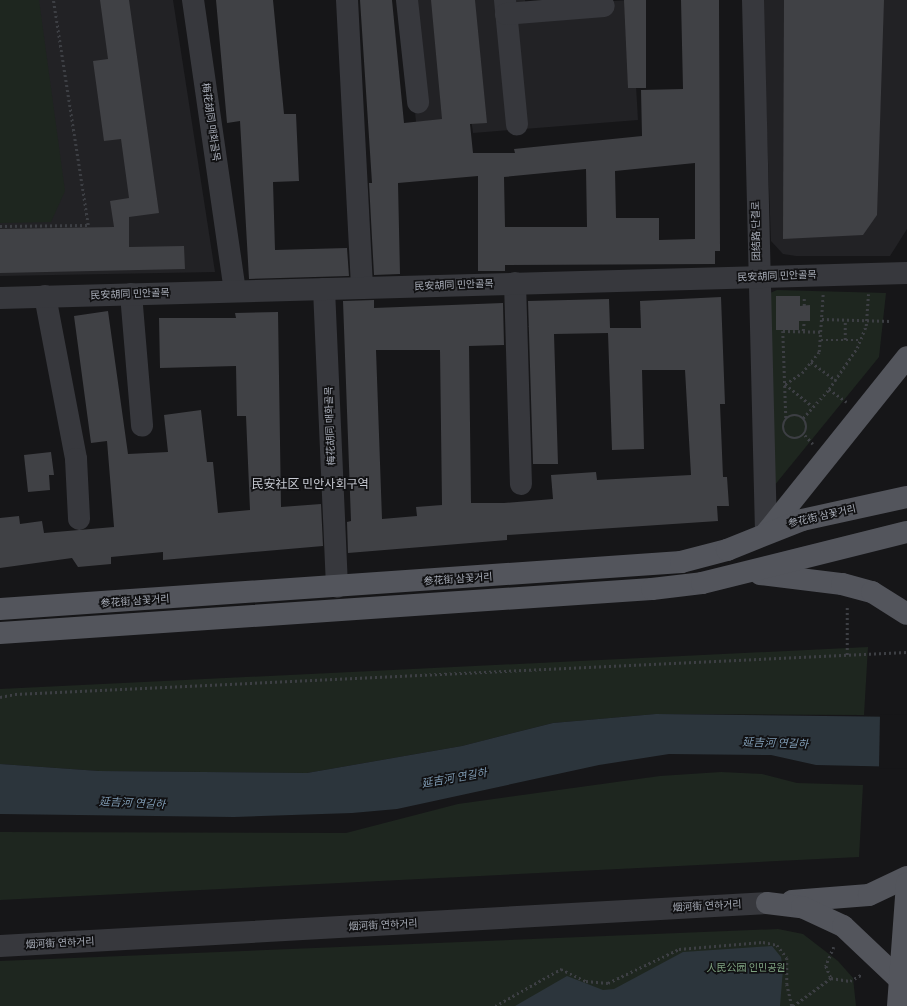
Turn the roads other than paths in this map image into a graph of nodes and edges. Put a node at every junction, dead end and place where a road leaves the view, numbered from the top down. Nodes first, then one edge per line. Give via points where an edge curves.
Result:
1 (193, 0) edge
2 (347, 0) edge
3 (407, 0) edge
4 (753, 0) edge
5 (604, 6) dead end
6 (506, 7) edge
7 (418, 102) dead end
8 (517, 124) dead end
9 (907, 273) edge
10 (757, 277) junction
11 (515, 284) junction
12 (324, 288) junction
13 (362, 288) junction
14 (235, 291) junction
15 (131, 294) junction
16 (45, 296) junction
17 (0, 298) edge
18 (907, 357) edge
19 (142, 426) dead end
20 (521, 484) dead end
21 (907, 497) edge
22 (79, 518) dead end
23 (907, 532) edge
24 (766, 533) junction
25 (746, 573) junction
26 (336, 587) junction
27 (0, 609) edge
28 (907, 614) edge
29 (0, 633) edge
30 (907, 876) edge
31 (907, 883) edge
32 (767, 903) junction
33 (0, 946) edge
34 (900, 980) junction
35 (898, 1006) edge

1 - 14 street, 梅花胡同 매화골목
2 - 13 street
3 - 7 street
4 - 10 street, 团结路 단결로
5 - 6 street
6 - 8 street
9 - 10 street, 民安胡同 민안골목
10 - 11 street, 民安胡同 민안골목
10 - 24 street, 团结路 단결로
11 - 13 street, 民安胡同 민안골목
11 - 20 street
12 - 13 street, 民安胡同 민안골목
12 - 14 street, 民安胡同 민안골목
12 - 26 street, 梅花胡同 매화골목
14 - 15 street, 民安胡同 민안골목
15 - 16 street, 民安胡同 민안골목
15 - 19 street
16 - 17 street, 民安胡同 민안골목
16 - 22 street via 76,459
18 - 24 main road
21 - 24 main road, 参花街 삼꽃거리 via 802,520
23 - 25 main road
24 - 26 main road, 参花街 삼꽃거리 via 727,550 681,562
25 - 28 main road via 842,584 872,592
25 - 29 main road via 652,589
26 - 27 main road, 参花街 삼꽃거리
30 - 32 main road via 869,895
31 - 34 main road
32 - 33 street, 烟河街 연하거리
32 - 34 main road via 802,907 843,926
34 - 35 main road

